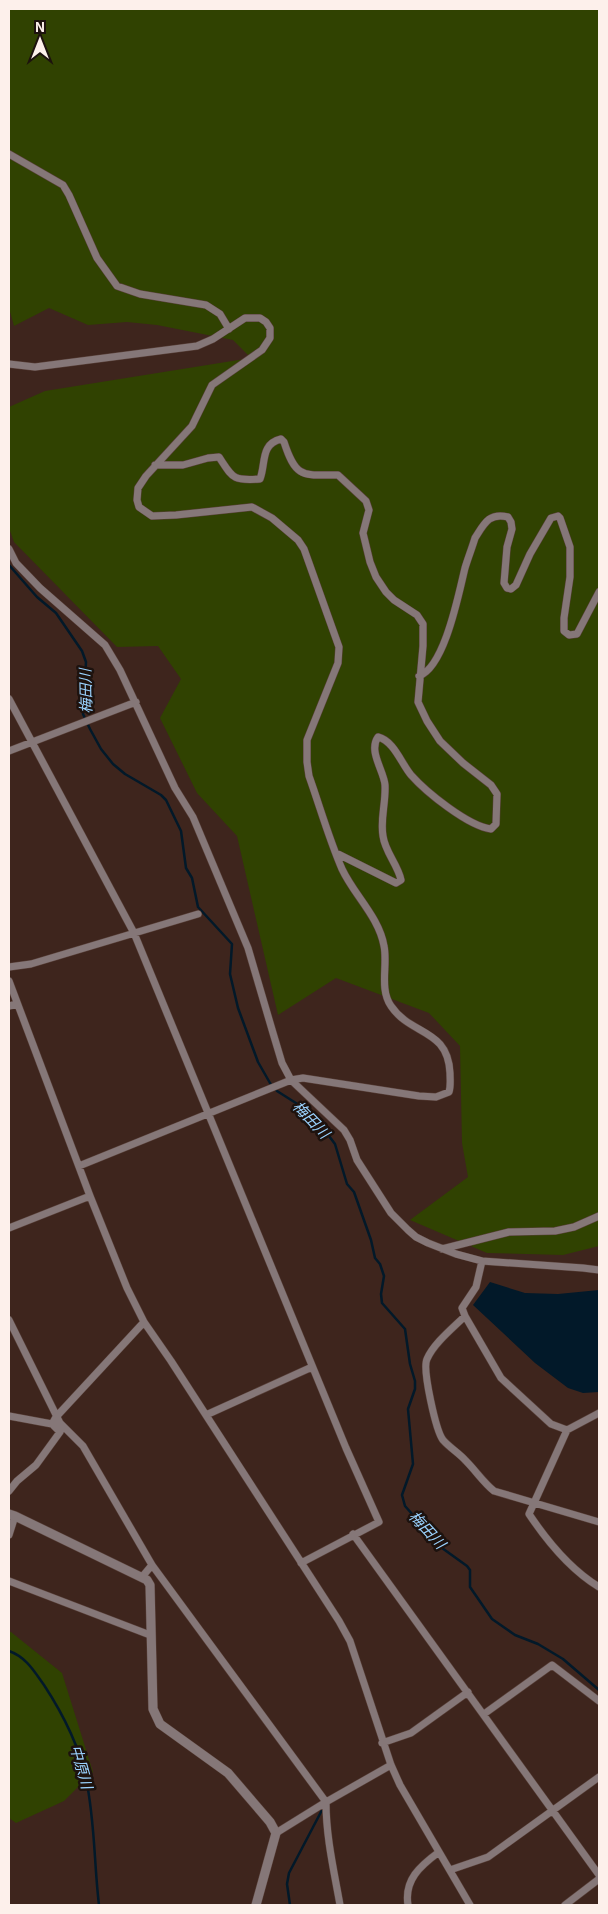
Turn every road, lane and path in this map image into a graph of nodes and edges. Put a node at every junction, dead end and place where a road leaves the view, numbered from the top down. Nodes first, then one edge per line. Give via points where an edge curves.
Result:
1 (9, 154) edge
2 (229, 329) junction
3 (9, 364) edge
4 (155, 465) junction
5 (9, 549) edge
6 (599, 592) edge
7 (419, 676) junction
8 (9, 698) edge
9 (136, 702) junction
10 (33, 742) junction
11 (9, 751) edge
12 (336, 854) junction
13 (198, 914) dead end
14 (134, 933) junction
15 (9, 967) edge
16 (9, 981) edge
17 (18, 1004) junction
18 (9, 1006) edge
19 (291, 1080) junction
20 (208, 1114) junction
21 (79, 1166) junction
22 (90, 1196) junction
23 (599, 1216) edge
24 (9, 1228) edge
25 (442, 1249) junction
26 (482, 1261) junction
27 (599, 1270) edge
28 (465, 1316) junction
29 (9, 1320) edge
30 (144, 1322) junction
31 (312, 1367) junction
32 (599, 1412) edge
33 (206, 1415) junction
34 (9, 1416) edge
35 (56, 1416) junction
36 (52, 1424) junction
37 (567, 1430) junction
38 (9, 1491) edge
39 (533, 1502) junction
40 (12, 1515) edge
41 (599, 1522) edge
42 (354, 1534) junction
43 (9, 1535) edge
44 (301, 1563) junction
45 (152, 1565) junction
46 (142, 1577) junction
47 (9, 1581) edge
48 (599, 1588) edge
49 (150, 1635) junction
50 (468, 1692) junction
51 (599, 1701) edge
52 (484, 1714) junction
53 (382, 1743) junction
54 (391, 1765) junction
55 (599, 1777) edge
56 (326, 1802) junction
57 (553, 1811) junction
58 (276, 1833) junction
59 (438, 1852) junction
60 (450, 1870) junction
61 (599, 1875) edge
62 (599, 1879) edge
63 (256, 1905) edge
64 (340, 1905) edge
65 (408, 1905) edge
66 (470, 1905) edge
67 (565, 1905) edge

1 - 2 street via 63,185 97,258 117,286 140,294 206,305 220,314
2 - 3 street via 197,346 35,366
2 - 4 street via 245,318 260,318 270,328 270,338 262,350 212,385 192,426
4 - 7 street via 183,465 218,457 228,472 239,479 260,479 268,447 281,439 293,464 302,473 342,477 366,501 370,510 363,533 376,577 390,596 417,615 423,624
4 - 12 street via 138,488 137,500 144,512 152,516 176,515 252,507 272,518 304,549 339,647 338,663 306,740 306,762
5 - 9 street via 16,563 40,588 105,645
6 - 7 street via 577,634 566,634 564,618 570,577 570,547 560,518 551,518 511,590 504,583 511,522 508,517 492,517 475,538 445,640 424,675
7 - 12 street via 418,702 440,741 491,785 497,794 496,824 491,829 483,828 430,793 410,774 388,743 378,737 376,758 385,784 383,838 401,880 396,883
8 - 10 street
9 - 10 street
9 - 19 street via 175,788 193,817 248,948 282,1063
10 - 11 street
10 - 14 street
12 - 19 street via 346,877 376,923 384,945 390,1005 410,1024 442,1044 450,1068 450,1088 449,1092 436,1097 303,1078
13 - 14 street
14 - 15 street via 30,964
14 - 20 street
16 - 17 street
17 - 18 street
17 - 21 street
19 - 20 street
19 - 25 street via 344,1130 357,1160 391,1213 416,1237
20 - 21 street
20 - 31 street
21 - 22 street
22 - 24 street
22 - 30 street
23 - 25 street via 555,1231 509,1232
25 - 26 street
26 - 27 street
26 - 28 street via 476,1287 462,1308
28 - 37 street via 501,1378 551,1424
28 - 39 street via 427,1359 424,1370 442,1439 494,1491
29 - 35 street
30 - 33 street
30 - 35 street
31 - 33 street
31 - 42 street via 378,1522
32 - 37 street
33 - 44 street
34 - 36 street
35 - 36 street
35 - 45 street via 83,1446
36 - 38 street via 60,1432 36,1465
37 - 39 street
39 - 41 street
39 - 48 street via 529,1514 534,1521 566,1560
40 - 43 street
40 - 46 street
42 - 44 street
42 - 50 street
44 - 53 street via 350,1641
45 - 46 street
45 - 56 street
46 - 49 street via 150,1585
47 - 49 street
49 - 58 street via 154,1709 160,1724 228,1773
50 - 52 street
50 - 53 street via 411,1733
51 - 52 street via 552,1665
52 - 57 street
53 - 54 street
54 - 56 street
54 - 59 street
55 - 57 street
56 - 58 street
56 - 64 street via 328,1836
57 - 60 street via 488,1857
57 - 61 street
58 - 63 street
59 - 60 street
59 - 65 street via 413,1876
60 - 66 street
62 - 67 street

